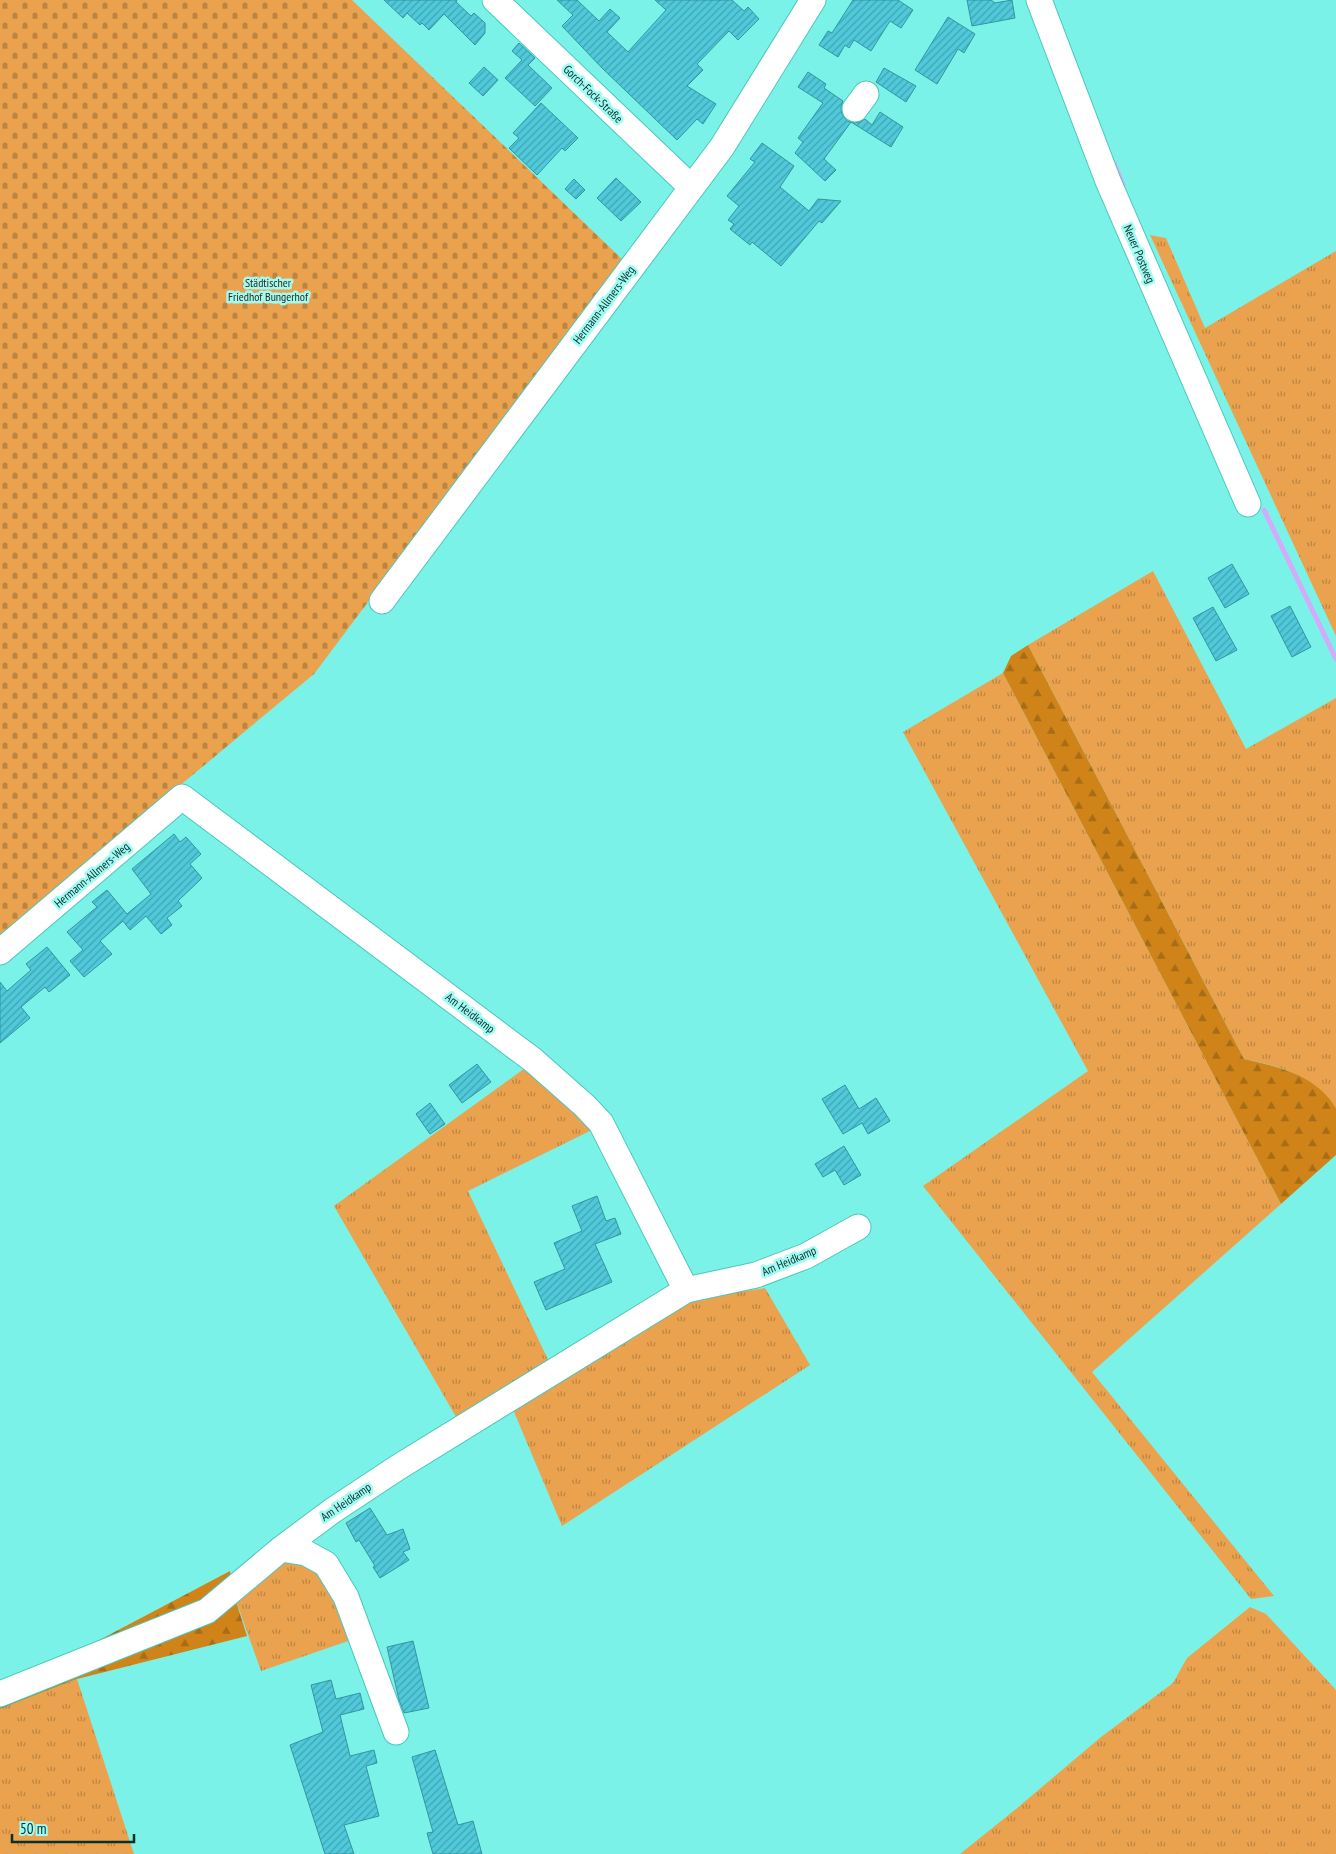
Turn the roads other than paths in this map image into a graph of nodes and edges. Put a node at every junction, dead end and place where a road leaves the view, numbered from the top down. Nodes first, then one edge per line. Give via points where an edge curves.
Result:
1 (495, 0) edge
2 (813, 0) edge
3 (1039, 0) edge
4 (691, 187) junction
5 (1248, 504) dead end
6 (382, 601) dead end
7 (182, 797) joint
8 (0, 952) edge
9 (858, 1227) dead end
10 (686, 1290) junction
11 (281, 1549) junction
12 (0, 1694) edge
13 (396, 1732) dead end

1 - 4 street, Gorch-Fock-Straße
2 - 4 street, Hermann-Allmers-Weg via 722,146
3 - 5 street, Neuer Postweg via 1108,182
4 - 6 street, Hermann-Allmers-Weg
7 - 8 street, Hermann-Allmers-Weg
7 - 10 street, Am Heidkamp via 532,1060 585,1106 601,1123
9 - 10 street, Am Heidkamp via 806,1256 756,1276
10 - 11 street, Am Heidkamp via 397,1468
11 - 12 street, Am Heidkamp via 207,1610
11 - 13 street via 306,1553 326,1564 346,1597

